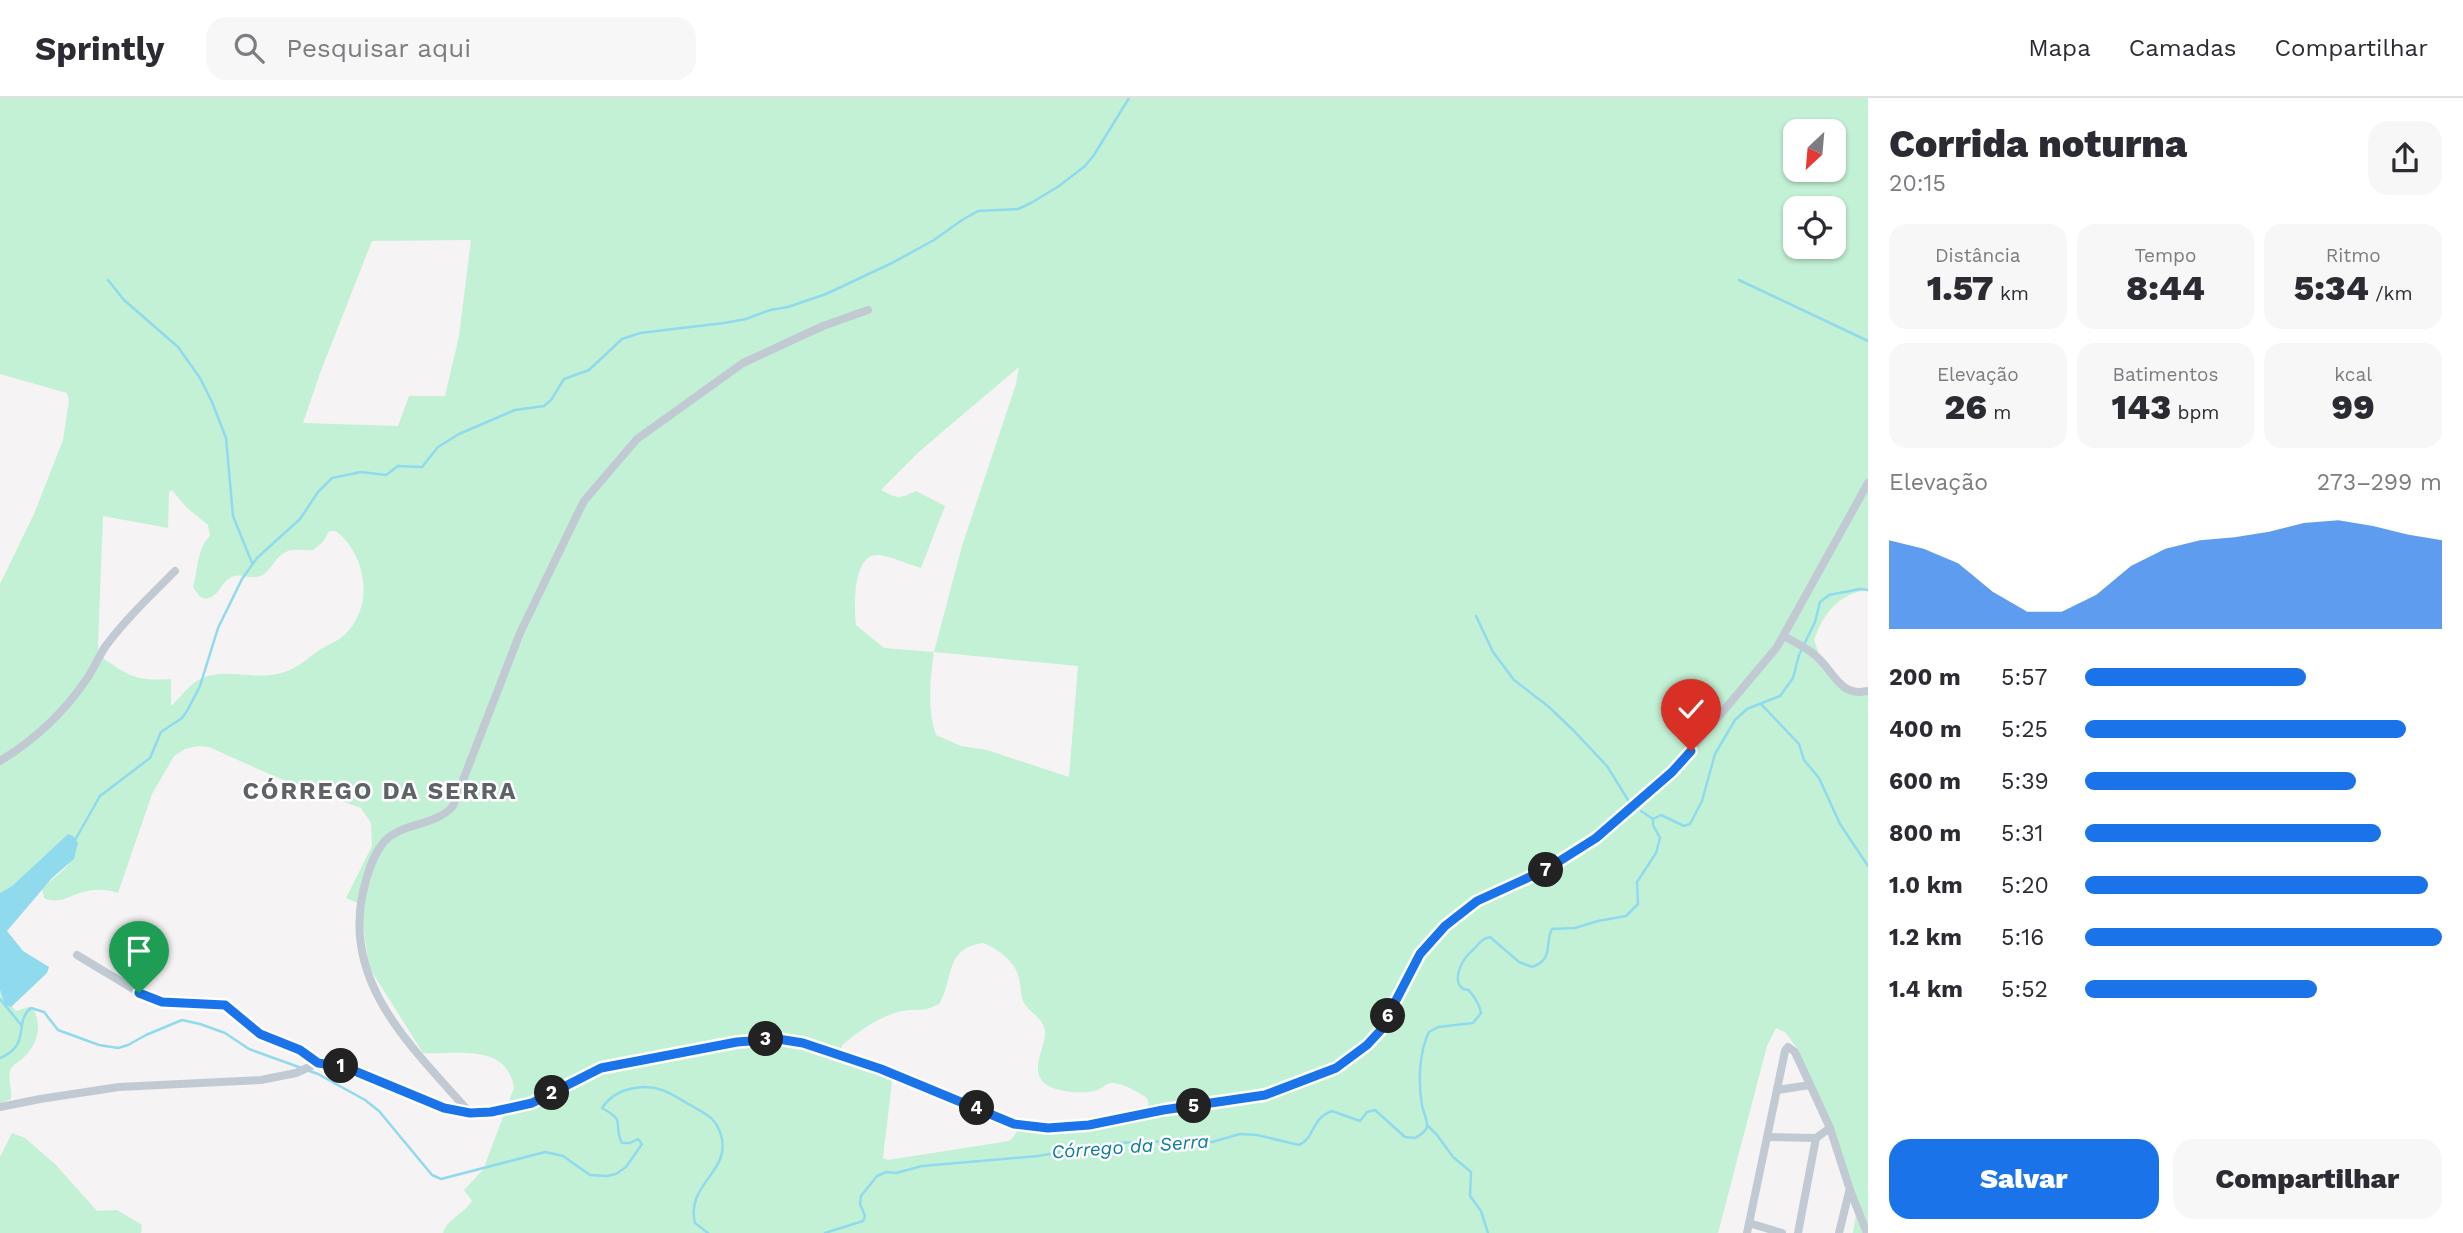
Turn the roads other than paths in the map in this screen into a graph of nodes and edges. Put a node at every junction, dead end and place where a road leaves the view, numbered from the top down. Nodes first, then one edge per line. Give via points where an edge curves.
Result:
1 (868, 310) dead end
2 (1868, 483) edge
3 (175, 572) dead end
4 (1784, 636) junction
5 (1868, 691) edge
6 (0, 761) edge
7 (77, 955) dead end
8 (314, 1065) junction
9 (1810, 1085) junction
10 (1777, 1090) junction
11 (0, 1107) edge
12 (470, 1113) junction
13 (1830, 1128) junction
14 (1768, 1138) junction
15 (1816, 1138) junction
16 (1850, 1190) junction
17 (1749, 1223) junction
18 (1747, 1233) edge
19 (1782, 1233) edge
20 (1797, 1233) edge
21 (1839, 1233) edge
22 (1867, 1233) edge

1 - 12 street via 743,363 637,439 584,501 520,633 453,806 441,816 389,836 375,854 359,908 367,975 391,1019
2 - 4 street
3 - 6 street via 106,647 86,680 57,713 34,737
4 - 5 street via 1817,656 1846,690
4 - 12 street via 1672,772 1596,838 1547,869 1477,901 1445,926 1420,954 1380,1031 1351,1058 1322,1075 1250,1098 1048,1128 1014,1124 906,1078 803,1043 760,1039 601,1068 532,1103
7 - 8 street via 150,999 225,1005 260,1034 300,1050
8 - 11 street via 261,1080 94,1090
8 - 12 street via 345,1067 444,1108
9 - 10 street
9 - 10 street via 1788,1047
9 - 13 street
10 - 14 street
13 - 15 street
13 - 16 street
14 - 15 street
14 - 17 street
15 - 20 street
16 - 21 street
16 - 22 street
17 - 18 street
17 - 19 street

